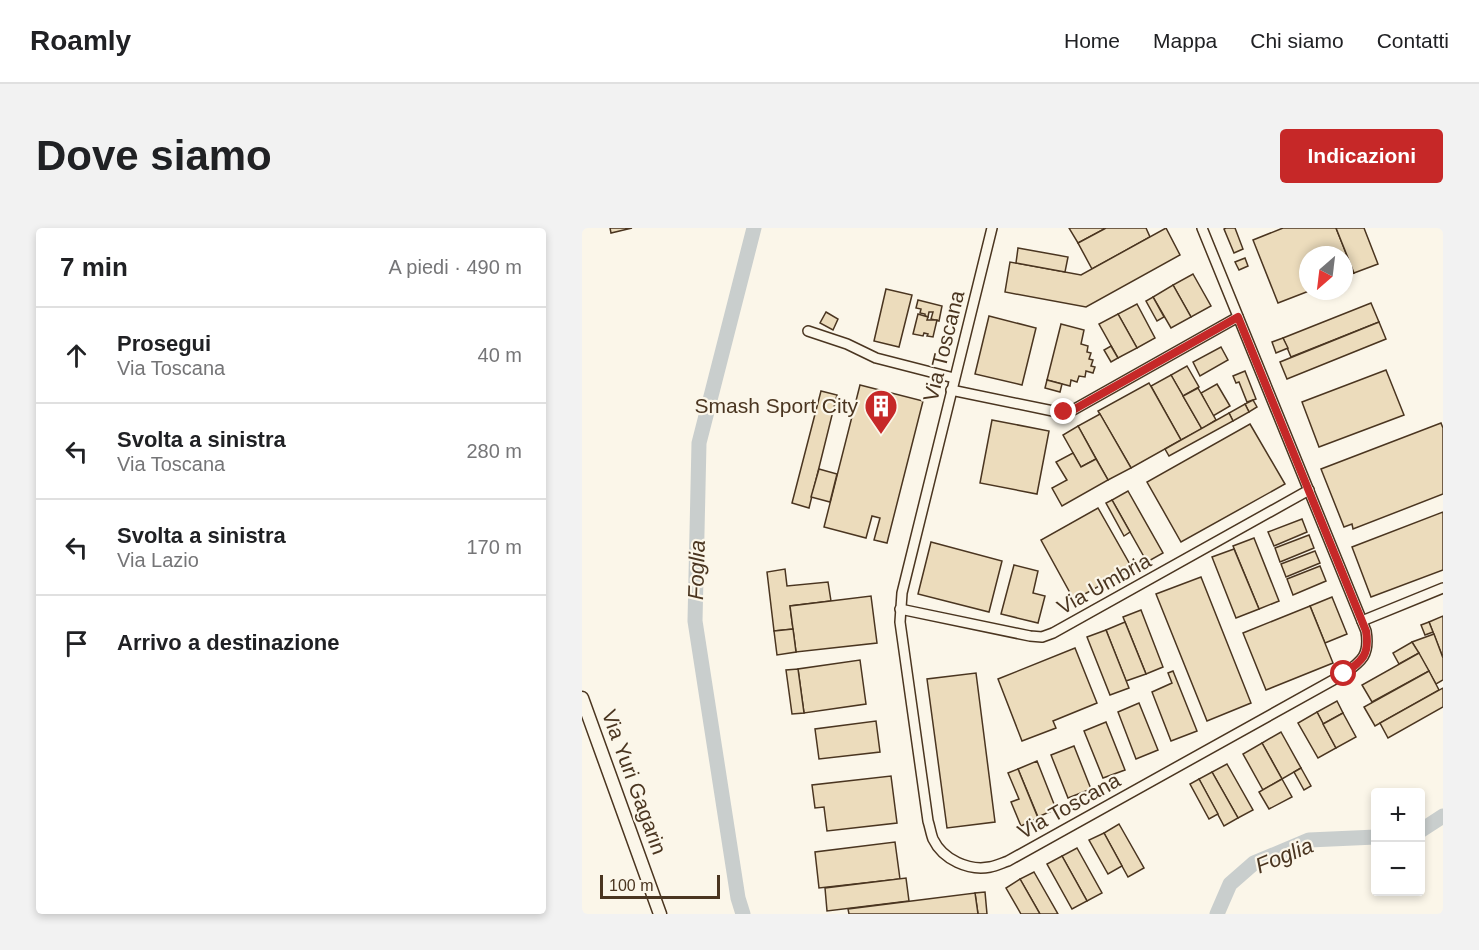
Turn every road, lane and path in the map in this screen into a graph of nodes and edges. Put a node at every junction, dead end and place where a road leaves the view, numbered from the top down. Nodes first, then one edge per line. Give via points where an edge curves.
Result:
1 (993, 228) edge
2 (1202, 228) edge
3 (1238, 317) junction
4 (808, 331) dead end
5 (954, 378) junction
6 (951, 390) junction
7 (1309, 490) junction
8 (1443, 588) edge
9 (900, 609) junction
10 (1362, 621) junction
11 (582, 698) edge
12 (660, 914) edge

1 - 5 street, Via Toscana
2 - 3 street, Via Toscana
3 - 6 street via 1073,410 1053,411
3 - 7 street, Via Toscana
4 - 5 street via 876,358
5 - 6 street, Via Toscana
6 - 9 street, Via Toscana
7 - 9 street, Via Umbria via 1042,637
7 - 10 street, Via Toscana
8 - 10 street
9 - 10 street, Via Toscana via 928,821 934,841 943,853 972,867 1008,861 1344,674 1365,654 1368,643
11 - 12 main road, Via Yuri Gagarin

